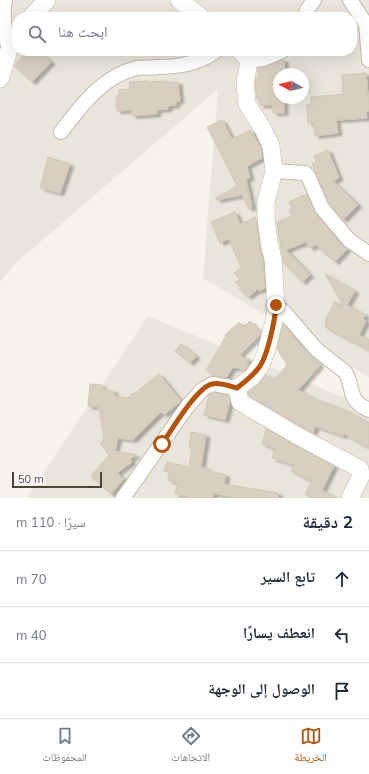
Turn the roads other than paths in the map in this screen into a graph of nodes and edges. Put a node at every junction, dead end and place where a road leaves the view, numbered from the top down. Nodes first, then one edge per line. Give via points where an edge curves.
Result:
1 (5, 0) edge
2 (47, 0) edge
3 (179, 0) edge
4 (314, 0) edge
5 (350, 0) edge
6 (36, 12) edge
7 (195, 12) edge
8 (306, 12) edge
9 (12, 43) edge
10 (12, 47) edge
11 (209, 56) edge
12 (244, 56) edge
13 (270, 56) edge
14 (369, 60) edge
15 (0, 79) edge
16 (61, 132) dead end
17 (274, 172) junction
18 (369, 254) edge
19 (276, 305) junction
20 (237, 388) junction
21 (369, 410) edge
22 (123, 498) edge
23 (350, 498) edge

1 - 9 street via 4,31
2 - 6 street
3 - 7 street
4 - 8 street
5 - 14 street via 366,24
10 - 15 street
11 - 16 street via 179,66 137,68 108,80 94,91
12 - 13 street via 263,59
12 - 17 street via 247,104 271,146
17 - 18 street via 305,173 322,208 349,240
17 - 19 street via 266,202 266,218 273,259
19 - 20 street via 276,316 261,365 252,377
19 - 21 street via 317,350 345,372 355,399
20 - 22 street via 212,384 202,389
20 - 23 street via 240,402 360,469 361,476

